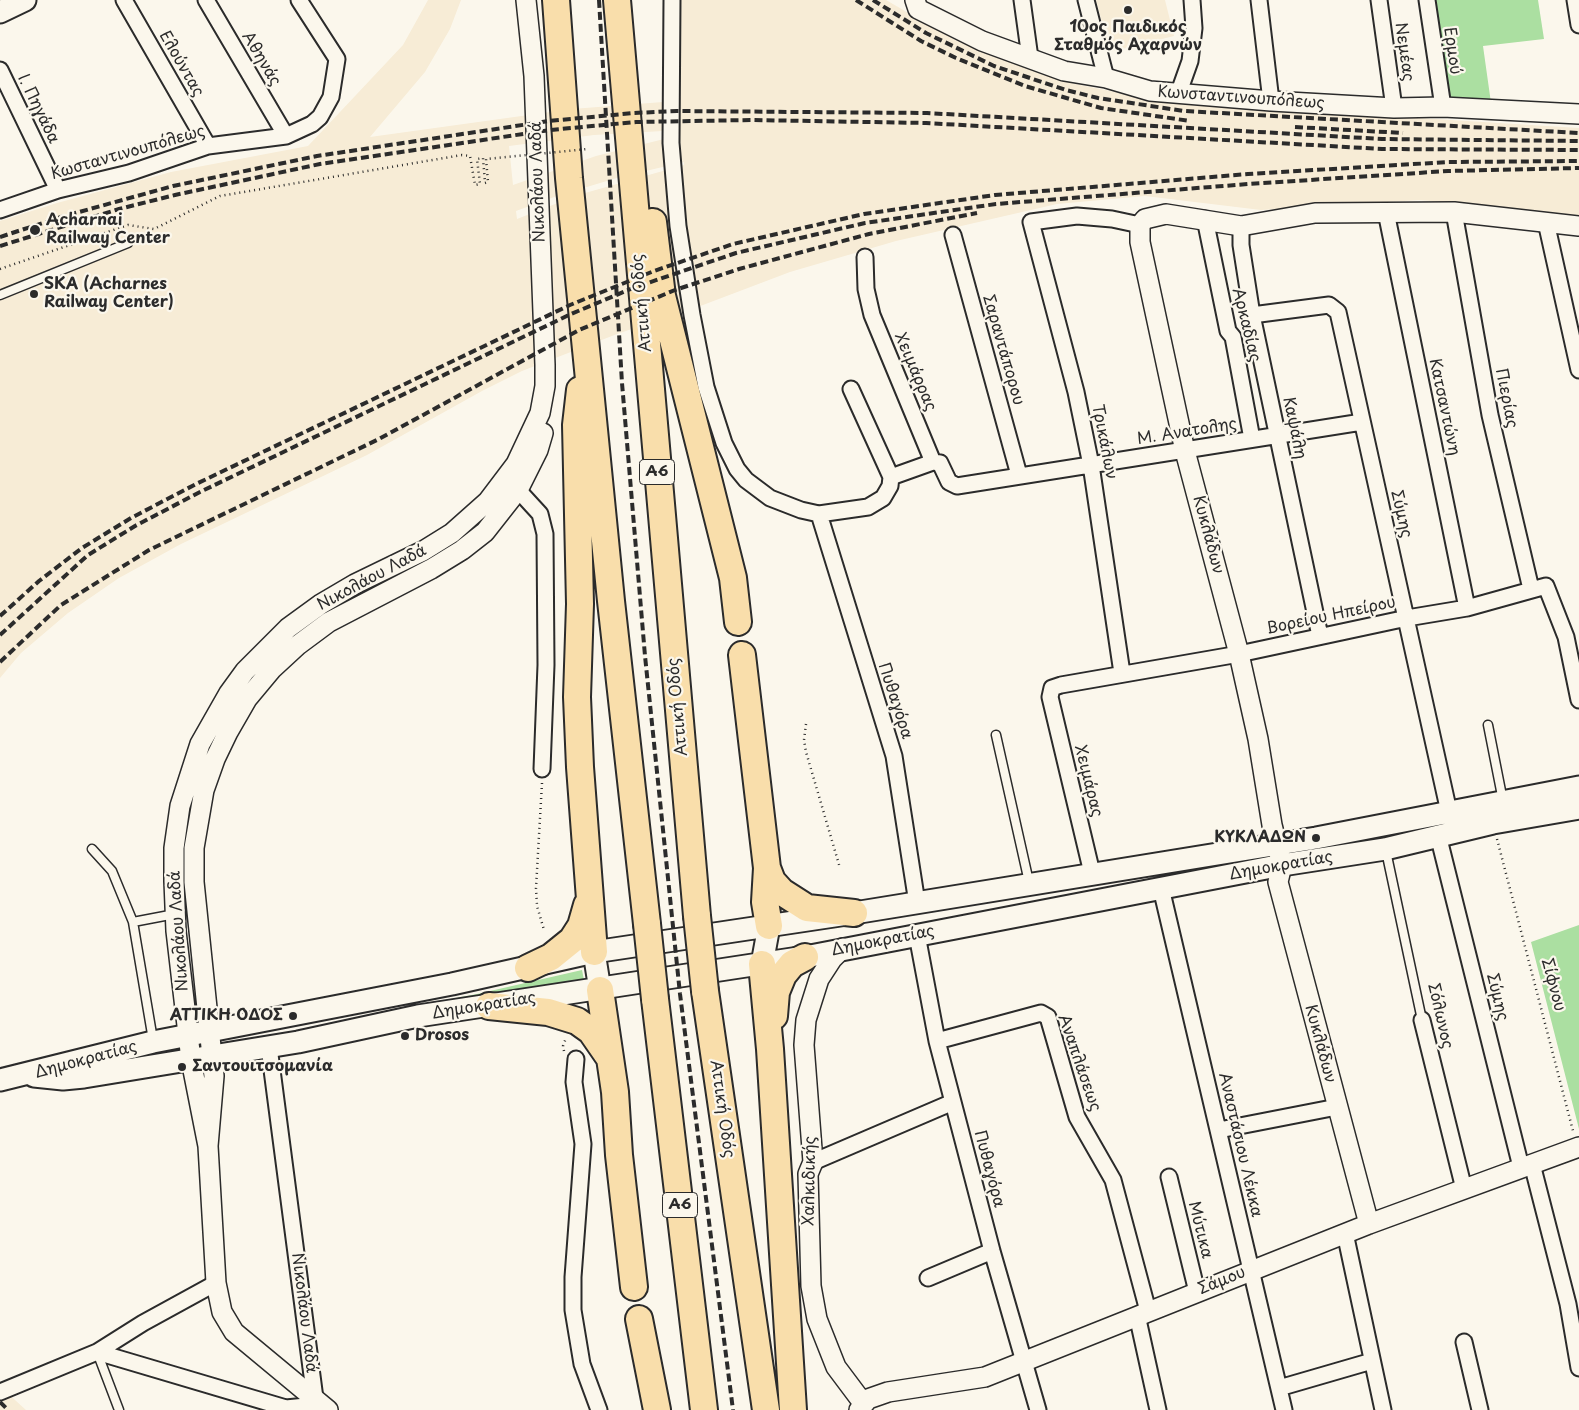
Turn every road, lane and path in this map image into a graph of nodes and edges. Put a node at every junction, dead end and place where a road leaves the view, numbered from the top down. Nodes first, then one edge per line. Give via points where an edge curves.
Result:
1 (25, 0) edge
2 (124, 0) edge
3 (206, 0) edge
4 (298, 0) edge
5 (526, 0) edge
6 (556, 0) edge
7 (617, 0) edge
8 (672, 0) edge
9 (1022, 0) edge
10 (1086, 0) edge
11 (1192, 0) edge
12 (1259, 0) edge
13 (1379, 0) edge
14 (1427, 0) edge
15 (1575, 0) edge
16 (917, 4) edge
17 (0, 12) edge
18 (1579, 25) edge
19 (618, 27) junction
20 (1030, 58) junction
21 (0, 70) edge
22 (1106, 78) junction
23 (1179, 92) junction
24 (1271, 101) junction
25 (1443, 106) junction
26 (1394, 108) junction
27 (1579, 114) edge
28 (286, 136) junction
29 (208, 146) junction
30 (588, 149) dead end
31 (58, 190) junction
32 (0, 210) edge
33 (1386, 212) junction
34 (1454, 212) junction
35 (1205, 219) junction
36 (1546, 222) junction
37 (1140, 225) junction
38 (1241, 226) junction
39 (1579, 226) edge
40 (952, 235) dead end
41 (128, 243) dead end
42 (865, 257) dead end
43 (0, 269) edge
44 (0, 295) edge
45 (1252, 315) junction
46 (586, 342) junction
47 (1578, 361) edge
48 (545, 365) junction
49 (850, 389) dead end
50 (1362, 422) junction
51 (1278, 434) junction
52 (1252, 439) junction
53 (1185, 451) junction
54 (933, 462) junction
55 (1091, 465) junction
56 (1019, 475) junction
57 (891, 477) junction
58 (958, 486) joint
59 (518, 490) junction
60 (819, 514) junction
61 (1539, 588) junction
62 (1467, 608) junction
63 (1407, 618) junction
64 (738, 622) dead end
65 (1320, 636) junction
66 (1239, 654) junction
67 (742, 655) dead end
68 (1122, 673) junction
69 (1050, 696) joint
70 (1579, 700) edge
71 (806, 724) dead end
72 (1488, 725) dead end
73 (996, 735) dead end
74 (542, 769) joint
75 (1579, 787) edge
76 (1503, 803) junction
77 (1579, 808) edge
78 (1449, 812) junction
79 (1493, 823) junction
80 (1438, 836) junction
81 (92, 849) dead end
82 (1385, 849) junction
83 (1280, 854) junction
84 (766, 868) junction
85 (840, 868) dead end
86 (1092, 873) junction
87 (1030, 884) junction
88 (1162, 888) junction
89 (589, 890) junction
90 (917, 903) junction
91 (854, 913) junction
92 (175, 914) junction
93 (132, 922) junction
94 (769, 926) junction
95 (544, 930) dead end
96 (917, 934) junction
97 (843, 948) junction
98 (594, 952) junction
99 (805, 957) junction
100 (762, 964) junction
101 (528, 968) junction
102 (600, 990) junction
103 (489, 1006) junction
104 (1422, 1020) joint
105 (210, 1032) junction
106 (188, 1036) junction
107 (937, 1041) junction
108 (153, 1042) junction
109 (270, 1047) junction
110 (770, 1049) junction
111 (213, 1056) junction
112 (576, 1059) dead end
113 (191, 1060) junction
114 (611, 1060) junction
115 (26, 1075) junction
116 (0, 1080) edge
117 (954, 1102) junction
118 (1337, 1107) junction
119 (1219, 1130) junction
120 (208, 1146) junction
121 (1578, 1150) edge
122 (813, 1162) junction
123 (1527, 1165) junction
124 (1169, 1176) dead end
125 (1464, 1189) junction
126 (1369, 1224) junction
127 (1346, 1233) junction
128 (992, 1251) junction
129 (1252, 1270) junction
130 (928, 1278) dead end
131 (216, 1283) junction
132 (634, 1287) dead end
133 (1197, 1292) junction
134 (1573, 1302) edge
135 (1142, 1313) junction
136 (639, 1319) dead end
137 (1464, 1342) dead end
138 (97, 1352) junction
139 (1025, 1361) junction
140 (1372, 1361) junction
141 (1579, 1368) edge
142 (1279, 1388) junction
143 (0, 1392) edge
144 (861, 1406) edge
145 (320, 1407) edge
146 (119, 1410) edge
147 (599, 1410) edge
148 (657, 1410) edge
149 (704, 1410) edge
150 (766, 1410) edge
151 (793, 1410) edge
152 (1038, 1410) edge
153 (1158, 1410) edge
154 (1284, 1410) edge
155 (1383, 1410) edge
156 (1480, 1410) edge

1 - 17 main road
2 - 29 street, Ελούντας
3 - 28 street, Αθηνάς
4 - 28 street, Κωσταντινουπόλεως via 337,59 331,97 320,117
5 - 48 street, Νικολάου Λαδά via 534,76
6 - 46 highway, Α6
7 - 19 highway, Αττική Οδός / Α6
8 - 60 street via 670,106 675,192 692,315 714,414 729,456 746,480 770,498
9 - 20 street
10 - 22 street
11 - 23 street via 1194,28 1190,62
12 - 24 street
13 - 26 street, Νεμέας
14 - 25 street, Ερμού
15 - 18 street
16 - 20 street, Κωνσταντινουπόλεως via 982,41
19 - 64 highway via 647,157 662,296 733,578
19 - 150 highway, Αττική Οδός / Α6, bridge via 696,916
20 - 22 street, Κωνσταντινουπόλεως via 1064,71
21 - 31 street, Ι. Πηγάδα
22 - 23 street, Κωνσταντινουπόλεως via 1150,91
23 - 24 street, Κωνσταντινουπόλεως
24 - 26 street, Κωνσταντινουπόλεως
25 - 26 street, Κωνσταντινουπόλεως
25 - 27 street, Κωνσταντινουπόλεως
28 - 29 street, Κωσταντινουπόλεως
29 - 31 street, Κωσταντινουπόλεως via 129,173
30 - 43 path, bridge via 486,159 488,182 485,183 483,158 477,158 480,184 475,185 470,156 462,155 220,196 154,229 128,224
31 - 32 street, Κωσταντινουπόλεως
33 - 34 street
33 - 38 street via 1315,213
33 - 62 street, Κατσαντώνη
34 - 36 street
34 - 61 street, Πιερίας via 1490,415
35 - 37 street via 1166,214 1145,218
35 - 38 street
35 - 52 street, Αρκαδίας via 1228,331 1233,337
36 - 39 street
36 - 47 street
37 - 53 street, Κυκλάδων via 1140,242
37 - 55 street, Τρικάλων via 1077,216 1031,222 1076,392
38 - 45 street, Καψάλη
40 - 56 street, Σαραντάπορου
41 - 44 lane
42 - 54 street, Χειμάρρας via 866,289 872,315
45 - 50 street, Σύμης via 1329,305 1338,312
45 - 51 street, Καψάλη
46 - 89 highway via 576,425 580,604 577,697
46 - 149 highway, Α6, bridge via 611,601
48 - 59 street, Νικολάου Λαδά via 549,399 545,429
48 - 92 street, Νικολάου Λαδά via 543,399 536,426 516,464 488,501 452,533 355,584 288,628 258,655 229,693 200,744 180,806 174,848
49 - 57 street
50 - 51 street, Μ. Ανατολης
50 - 63 street, Σύμης
51 - 52 street, Μ. Ανατολης
51 - 65 street, Καψάλη
52 - 53 street, Μ. Ανατολης
53 - 55 street, Μ. Ανατολης
53 - 66 street, Κυκλάδων
54 - 57 street
54 - 58 street, Χειμάρρας via 940,463 949,482
55 - 56 street, Μ. Ανατολης
55 - 68 street, Τρικάλων
56 - 58 street, Μ. Ανατολης
57 - 60 street via 887,492 877,503 860,510
59 - 74 street via 540,514 545,534 546,665
59 - 105 street, Νικολάου Λαδά via 484,532 462,550 329,622 298,644 260,682 228,732 204,790 194,848 195,901
60 - 90 street, Πυθαγόρα via 894,756
61 - 62 street, Βορείου Ηπείρου
61 - 70 street, Πιερίας via 1566,638
62 - 63 street, Βορείου Ηπείρου
63 - 65 street, Βορείου Ηπείρου
63 - 78 street, Σύμης
65 - 66 street, Βορείου Ηπείρου
66 - 68 street, Βορείου Ηπείρου
66 - 83 street, Κυκλάδων
67 - 84 highway
68 - 69 street, Βορείου Ηπείρου via 1061,685 1052,688
69 - 86 street, Χειμάρας
71 - 85 path via 806,752
72 - 76 lane
73 - 87 lane
74 - 95 path via 536,888
75 - 76 main road, Δημοκρατίας
76 - 78 main road, Δημοκρατίας
77 - 79 main road, Δημοκρατίας
78 - 83 main road, Δημοκρατίας
79 - 80 main road, Δημοκρατίας
79 - 121 path, Σίφνου
80 - 82 main road, Δημοκρατίας
80 - 123 street, Σύμης
81 - 93 lane via 112,871
82 - 83 main road, Δημοκρατίας
82 - 104 lane, Σόλωνος
83 - 86 main road, Δημοκρατίας
83 - 88 main road, Δημοκρατίας
83 - 118 street, Κυκλάδων via 1278,882
84 - 91 highway via 782,892 807,908
84 - 94 highway
86 - 87 main road, Δημοκρατίας
87 - 90 main road, Δημοκρατίας
88 - 96 main road, Δημοκρατίας
88 - 119 street, Αναστάσιου Λέκκα
89 - 98 highway
89 - 101 highway via 581,926 572,940 551,957
90 - 91 main road, Δημοκρατίας
91 - 94 main road, Δημοκρατίας
92 - 93 lane
92 - 106 street, Νικολάου Λαδά
93 - 108 lane
94 - 98 main road, Δημοκρατίας
94 - 100 main road
96 - 97 main road, Δημοκρατίας
96 - 107 street, Πυθαγόρα
97 - 99 main road, Δημοκρατίας
97 - 122 street, Χαλκιδικής via 819,978 806,1020 804,1045
98 - 101 main road, Δημοκρατίας
98 - 102 main road
99 - 100 main road, Δημοκρατίας
99 - 110 highway via 787,970 776,992
100 - 102 main road, Δημοκρατίας
100 - 110 highway
101 - 105 main road, Δημοκρατίας
102 - 103 main road, Δημοκρατίας
102 - 114 highway
103 - 109 main road, Δημοκρατίας via 418,1016
103 - 114 highway via 548,1012 577,1021 597,1037
104 - 125 street, Σόλωνος
105 - 106 main road, Δημοκρατίας
105 - 111 street, Νικολάου Λαδά
106 - 108 main road, Δημοκρατίας
106 - 113 street, Νικολάου Λαδά
107 - 117 street, Πυθαγόρα
107 - 135 street, Αναπλάσεως via 1040,1013 1048,1017 1077,1116 1113,1180
108 - 115 main road, Δημοκρατίας via 73,1060
109 - 111 main road, Δημοκρατίας
109 - 145 street, Νικολάου Λαδά
110 - 151 highway
111 - 113 main road, Δημοκρατίας
111 - 120 street, Νικολάου Λαδά
112 - 147 street via 574,1082 583,1144 573,1310 582,1364
113 - 115 main road, Δημοκρατίας via 63,1079
113 - 120 street, Νικολάου Λαδά
114 - 132 highway
115 - 116 main road
117 - 122 street
117 - 128 street, Πυθαγόρα
118 - 119 street
118 - 126 street, Κυκλάδων
119 - 129 street, Αναστάσιου Λέκκα
120 - 131 street, Νικολάου Λαδά
121 - 123 street, Σάμου
122 - 144 street, Χαλκιδικής via 808,1174 812,1297 836,1367
123 - 125 street, Σάμου
123 - 134 street, Σύμης
124 - 133 street, Μύτικα
125 - 126 street, Σάμου
126 - 127 street, Σάμου
127 - 129 street, Σάμου
127 - 140 street
128 - 130 street
128 - 139 street, Πυθαγόρα
129 - 133 street, Σάμου
129 - 142 street, Αναστάσιου Λέκκα
131 - 138 street
131 - 145 street, Νικολάου Λαδά via 222,1312 234,1332
133 - 135 street, Σάμου
134 - 141 street, Σύμης
135 - 139 street, Σάμου
135 - 153 street, Αναπλάσεως
136 - 148 highway
137 - 156 street
138 - 143 street
138 - 145 street via 286,1408
138 - 146 lane
139 - 144 street, Σάμου via 977,1380 874,1396
139 - 152 street, Πυθαγόρα
140 - 142 street
140 - 155 street
142 - 154 street, Αναστάσιου Λέκκα

